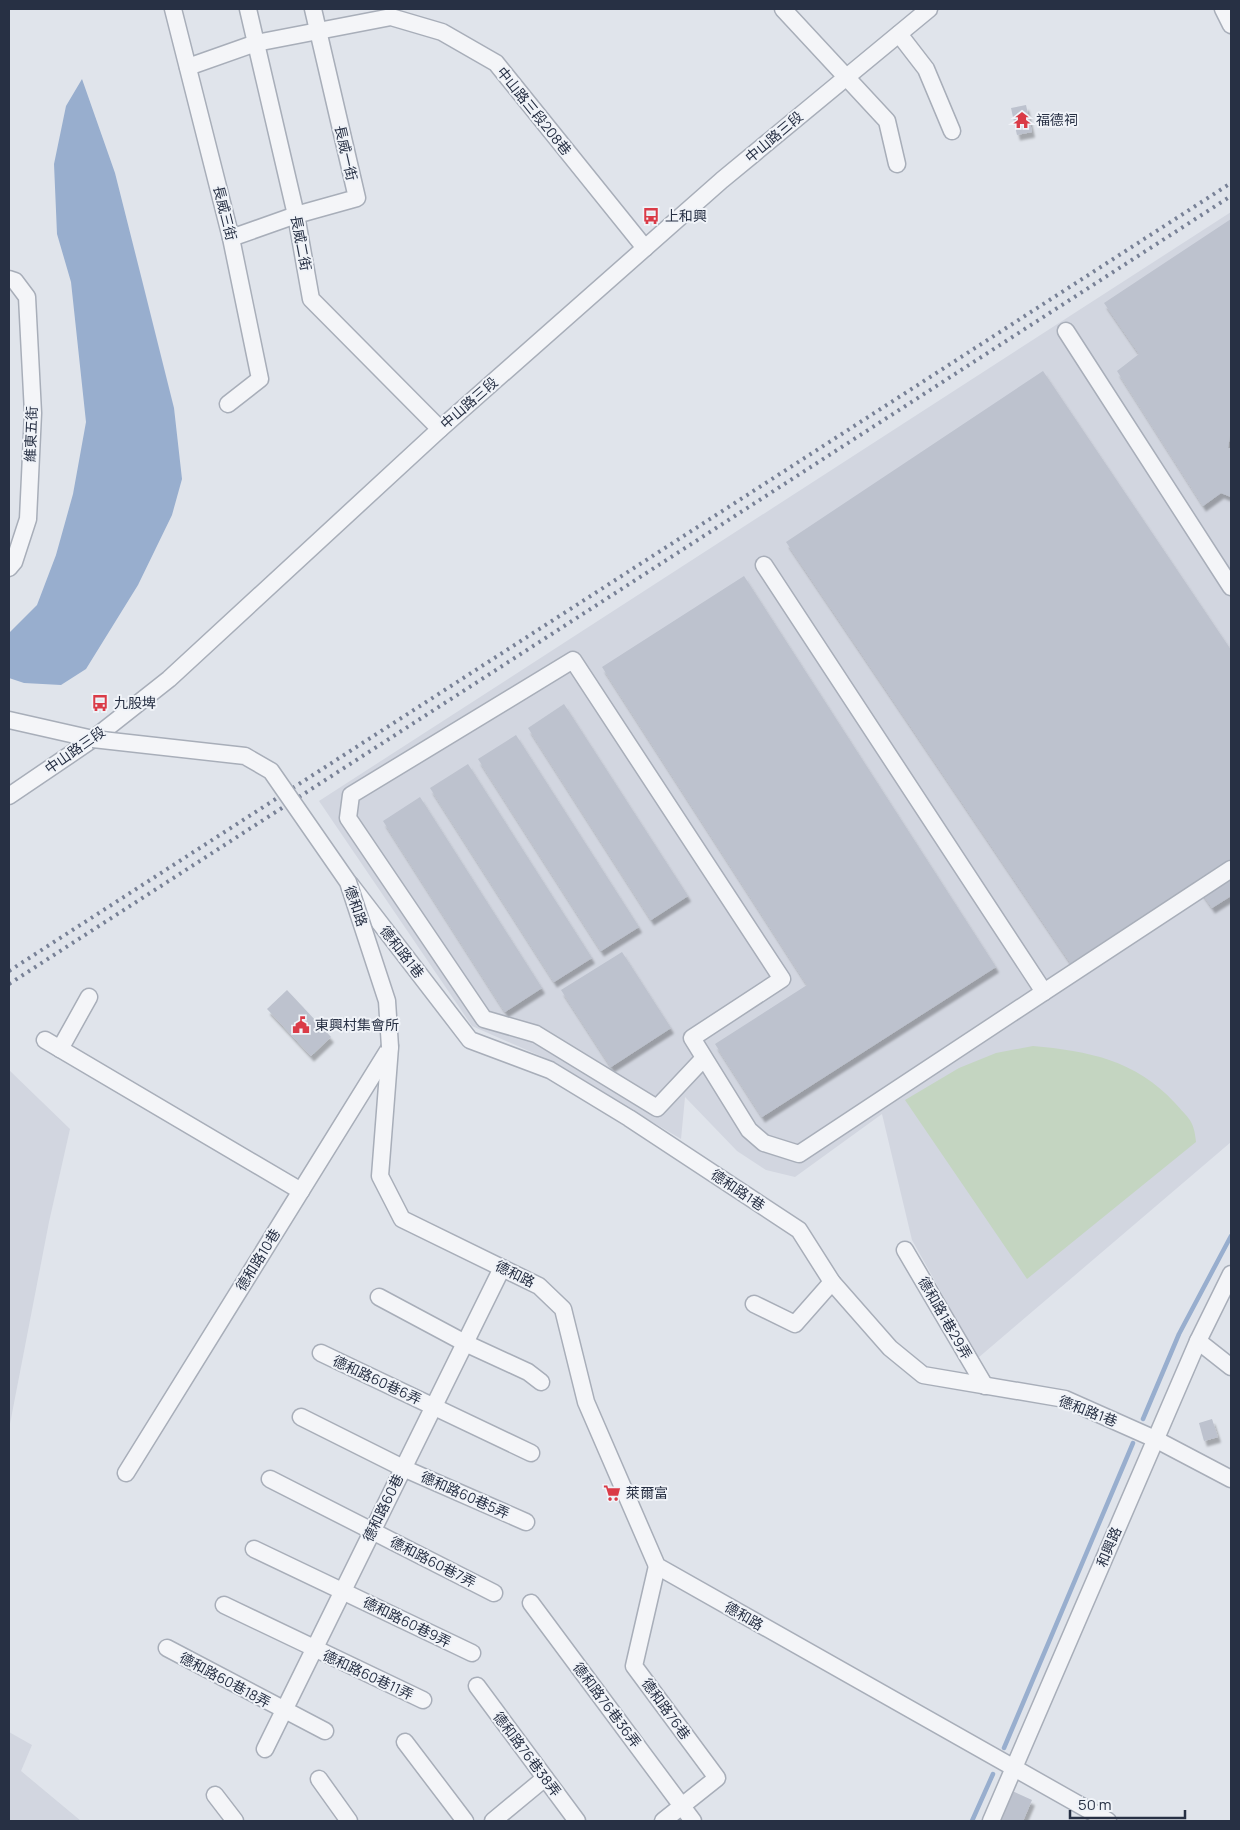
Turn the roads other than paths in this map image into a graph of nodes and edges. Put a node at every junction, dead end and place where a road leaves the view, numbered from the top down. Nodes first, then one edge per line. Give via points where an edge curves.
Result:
1 (173, 9) edge
2 (248, 9) edge
3 (314, 9) edge
4 (783, 9) edge
5 (929, 9) edge
6 (1223, 9) edge
7 (391, 13) edge
8 (1231, 25) edge
9 (318, 30) junction
10 (898, 34) junction
11 (256, 43) junction
12 (188, 67) junction
13 (846, 77) junction
14 (952, 131) dead end
15 (897, 164) dead end
16 (296, 215) junction
17 (231, 238) junction
18 (645, 248) junction
19 (9, 279) edge
20 (1066, 332) dead end
21 (228, 404) dead end
22 (440, 429) junction
23 (764, 564) dead end
24 (9, 568) edge
25 (1231, 587) edge
26 (9, 720) edge
27 (93, 739) junction
28 (9, 796) edge
29 (1231, 870) edge
30 (348, 882) junction
31 (1044, 992) junction
32 (89, 997) dead end
33 (45, 1040) dead end
34 (390, 1047) junction
35 (60, 1049) junction
36 (704, 1058) junction
37 (301, 1191) junction
38 (905, 1250) dead end
39 (502, 1268) junction
40 (1231, 1274) edge
41 (832, 1282) junction
42 (379, 1298) dead end
43 (754, 1304) dead end
44 (1198, 1341) junction
45 (465, 1342) junction
46 (321, 1353) dead end
47 (1231, 1367) edge
48 (541, 1382) dead end
49 (985, 1386) junction
50 (434, 1406) junction
51 (301, 1417) dead end
52 (1156, 1439) junction
53 (531, 1454) dead end
54 (403, 1468) junction
55 (126, 1473) dead end
56 (270, 1479) dead end
57 (1231, 1479) edge
58 (526, 1522) dead end
59 (373, 1530) junction
60 (254, 1549) dead end
61 (657, 1566) junction
62 (343, 1591) junction
63 (494, 1593) dead end
64 (531, 1603) dead end
65 (224, 1605) dead end
66 (168, 1648) dead end
67 (314, 1649) junction
68 (472, 1653) dead end
69 (477, 1686) dead end
70 (422, 1700) dead end
71 (283, 1711) junction
72 (325, 1731) dead end
73 (406, 1742) dead end
74 (264, 1749) dead end
75 (1013, 1769) junction
76 (545, 1778) junction
77 (319, 1779) dead end
78 (216, 1795) dead end
79 (682, 1806) junction
80 (235, 1821) edge
81 (350, 1821) edge
82 (465, 1821) edge
83 (494, 1821) edge
84 (577, 1821) edge
85 (663, 1821) edge
86 (693, 1821) edge
87 (991, 1821) edge
88 (1108, 1821) edge

1 - 12 street, 長威三街
2 - 11 street, 長威二街
3 - 9 street, 長威一街
4 - 13 street
5 - 10 street, 中山路三段
6 - 8 street
7 - 9 street, 中山路三段208巷
7 - 18 street, 中山路三段208巷 via 442,32 496,63
9 - 11 street, 中山路三段208巷
9 - 16 street, 長威一街 via 357,198
10 - 13 street, 中山路三段
10 - 14 street via 926,69
11 - 12 street, 中山路三段208巷
11 - 16 street, 長威二街
12 - 17 street, 長威三街
13 - 15 street via 887,121
13 - 18 street, 中山路三段
16 - 17 street, 長威一街
16 - 22 street, 長威二街 via 311,299
17 - 21 street, 長威三街 via 260,379
18 - 22 street, 中山路三段
19 - 24 street, 維東五街 via 15,280 27,297 33,413 28,519
20 - 25 street
22 - 27 street, 中山路三段 via 169,679
23 - 31 street
26 - 27 street, 德和路
27 - 28 street, 中山路三段
27 - 30 street, 德和路, bridge via 245,756 271,771
29 - 31 street
30 - 34 street, 德和路, bridge via 387,1001
30 - 41 street, 德和路1巷 via 470,1040 550,1070 630,1118 799,1230
31 - 36 street via 799,1154 764,1143 748,1130
32 - 35 street
33 - 35 street
34 - 37 street, 德和路10巷
34 - 39 street, 德和路 via 380,1176 402,1219
35 - 37 street
36 - 36 street via 692,1038 782,980 573,660 352,796 348,818 484,1019 536,1034 657,1108
37 - 55 street, 德和路10巷
38 - 49 street, 德和路1巷29弄
39 - 45 street, 德和路60巷
39 - 61 street, 德和路 via 539,1286 563,1309 586,1402
40 - 44 street, 和興路
41 - 43 street via 795,1324
41 - 49 street, 德和路1巷 via 890,1348 923,1375
42 - 45 street
44 - 47 street
44 - 52 street, 和興路
45 - 48 street via 528,1372
45 - 50 street, 德和路60巷
46 - 50 street, 德和路60巷6弄
49 - 52 street, 德和路1巷 via 1065,1399
50 - 53 street, 德和路60巷6弄
50 - 54 street, 德和路60巷
51 - 54 street, 德和路60巷5弄
52 - 57 street, 德和路1巷
52 - 75 street, 和興路
54 - 58 street, 德和路60巷5弄
54 - 59 street, 德和路60巷
56 - 59 street, 德和路60巷7弄
59 - 62 street, 德和路60巷
59 - 63 street, 德和路60巷7弄
60 - 62 street, 德和路60巷9弄
61 - 75 street, 德和路
61 - 79 street, 德和路76巷 via 634,1666 717,1778
62 - 67 street, 德和路60巷
62 - 68 street, 德和路60巷9弄
64 - 79 street, 德和路76巷36弄
65 - 67 street, 德和路60巷11弄
66 - 71 street, 德和路60巷18弄
67 - 70 street, 德和路60巷11弄
67 - 71 street, 德和路60巷
69 - 76 street, 德和路76巷38弄
71 - 72 street, 德和路60巷18弄
71 - 74 street, 德和路60巷
73 - 82 street
75 - 87 street, 和興路
75 - 88 street, 德和路
76 - 83 street
76 - 84 street, 德和路76巷38弄
77 - 81 street
78 - 80 street
79 - 85 street, 德和路76巷
79 - 86 street, 德和路76巷36弄

